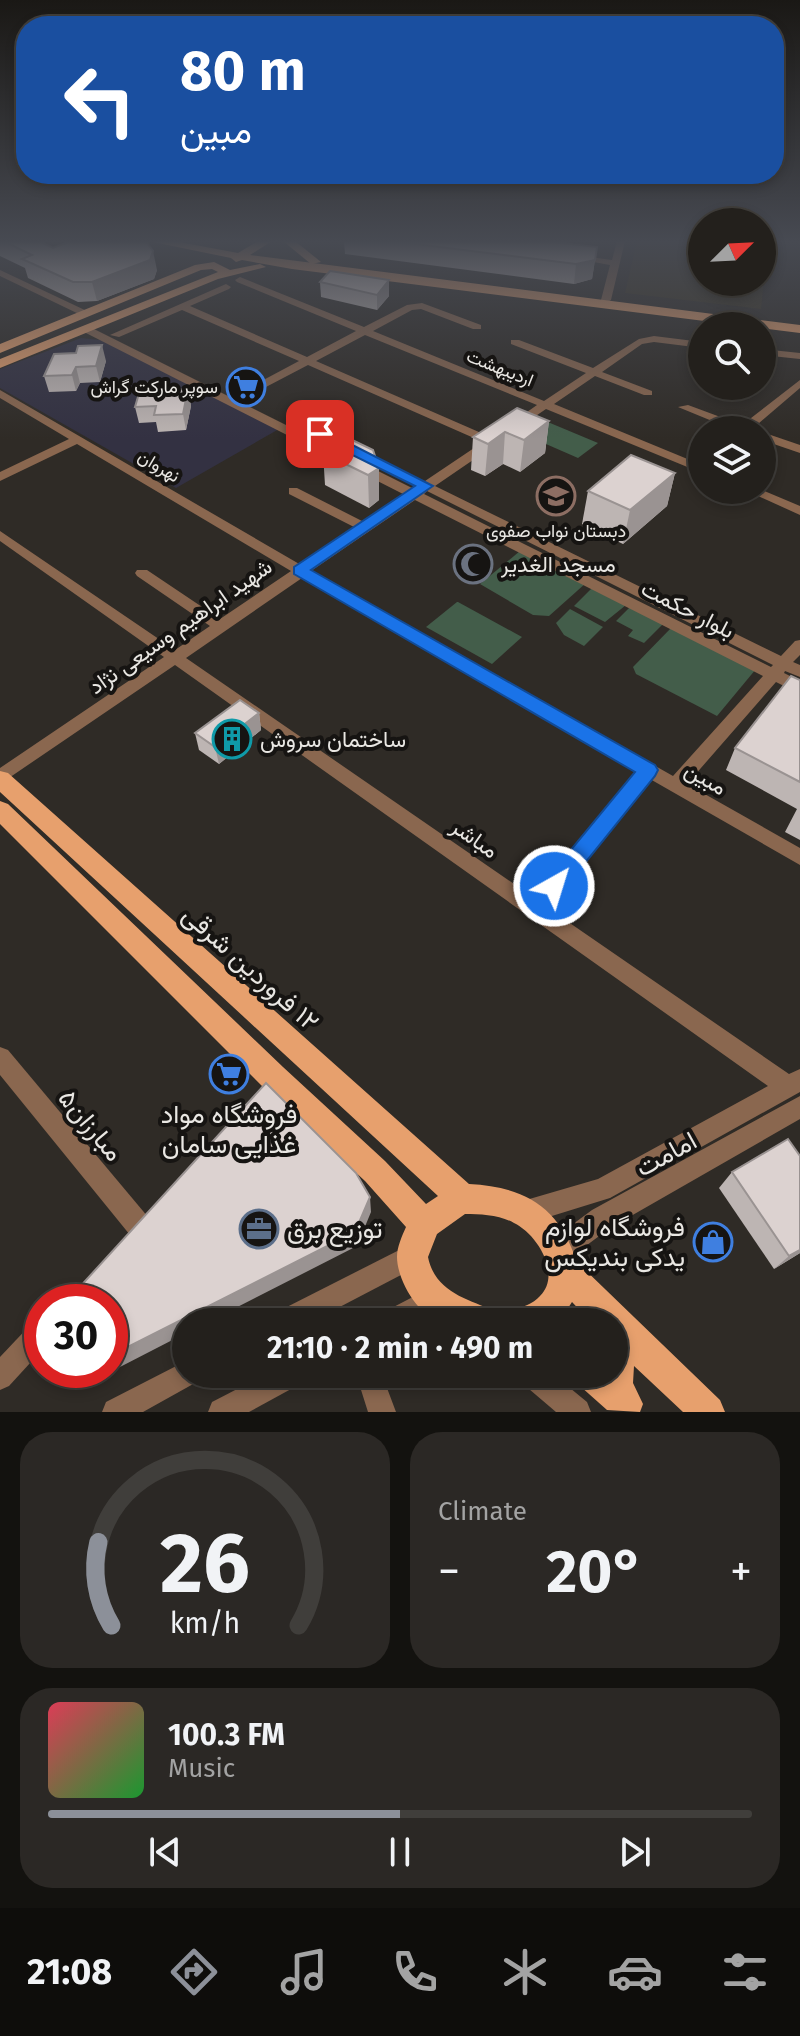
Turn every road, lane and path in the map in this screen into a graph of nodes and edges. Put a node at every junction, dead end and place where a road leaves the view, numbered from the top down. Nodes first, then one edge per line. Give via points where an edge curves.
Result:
1 (71, 307) edge
2 (103, 307) edge
3 (116, 307) edge
4 (122, 307) edge
5 (140, 307) edge
6 (180, 307) edge
7 (184, 307) edge
8 (305, 307) edge
9 (415, 307) edge
10 (420, 307) edge
11 (599, 307) edge
12 (670, 307) edge
13 (86, 314) junction
14 (688, 319) edge
15 (800, 321) edge
16 (91, 327) junction
17 (477, 327) dead end
18 (776, 327) edge
19 (800, 329) edge
20 (364, 331) junction
21 (115, 335) junction
22 (515, 342) dead end
23 (688, 343) edge
24 (776, 353) edge
25 (0, 356) edge
26 (800, 356) edge
27 (308, 361) junction
28 (593, 373) junction
29 (800, 383) edge
30 (0, 393) edge
31 (648, 393) dead end
32 (241, 396) junction
33 (545, 406) junction
34 (684, 407) dead end
35 (707, 416) edge
36 (761, 416) edge
37 (77, 439) junction
38 (491, 441) junction
39 (776, 441) edge
40 (800, 449) edge
41 (688, 462) edge
42 (0, 477) edge
43 (420, 489) junction
44 (293, 491) dead end
45 (776, 501) edge
46 (800, 511) edge
47 (364, 527) junction
48 (0, 535) edge
49 (299, 570) junction
50 (142, 573) dead end
51 (220, 626) junction
52 (800, 645) edge
53 (174, 657) junction
54 (786, 670) edge
55 (800, 688) edge
56 (648, 770) junction
57 (0, 778) edge
58 (675, 785) junction
59 (0, 810) edge
60 (800, 857) edge
61 (535, 909) junction
62 (0, 1058) edge
63 (273, 1077) junction
64 (796, 1091) edge
65 (253, 1100) edge
66 (396, 1141) junction
67 (375, 1171) junction
68 (463, 1199) junction
69 (159, 1203) edge
70 (526, 1212) junction
71 (424, 1224) junction
72 (139, 1226) junction
73 (119, 1248) edge
74 (413, 1255) junction
75 (563, 1264) junction
76 (432, 1300) junction
77 (311, 1308) edge
78 (417, 1308) edge
79 (445, 1308) edge
80 (550, 1308) edge
81 (639, 1348) junction
82 (24, 1351) edge
83 (0, 1377) edge
84 (172, 1382) edge
85 (267, 1388) edge
86 (374, 1388) edge
87 (549, 1388) edge
88 (608, 1388) edge
89 (630, 1408) edge
90 (116, 1412) edge
91 (222, 1412) edge
92 (382, 1412) edge
93 (577, 1412) edge
94 (708, 1412) edge

1 - 13 street
2 - 13 main road
3 - 25 main road
4 - 25 main road
5 - 16 main road
6 - 21 street
7 - 27 street
8 - 20 street, اردیبهشت
9 - 20 street
10 - 17 street
11 - 14 main road
12 - 15 main road
13 - 25 main road
16 - 21 street, بلوار حکمت
16 - 25 main road
16 - 43 street, بلوار حکمت
18 - 19 main road
20 - 27 street
20 - 33 street, اردیبهشت
21 - 32 street, بلوار حکمت
22 - 28 street
23 - 28 street, شهید ابراهیم وسیعی نژاد via 639,342
24 - 26 street
27 - 32 street
27 - 38 street
28 - 31 street
28 - 33 street, شهید ابراهیم وسیعی نژاد
29 - 36 street
30 - 37 street, نهروان
32 - 43 street, بلوار حکمت
33 - 38 street, شهید ابراهیم وسیعی نژاد
33 - 41 street, اردیبهشت
34 - 35 street
37 - 42 street
37 - 49 street, نهروان
38 - 43 street, شهید ابراهیم وسیعی نژاد
39 - 40 street
43 - 47 street, شهید ابراهیم وسیعی نژاد
43 - 54 street, بلوار حکمت
44 - 47 street
45 - 46 street
47 - 49 street, شهید ابراهیم وسیعی نژاد
48 - 53 street, مباشر
49 - 51 street, شهید ابراهیم وسیعی نژاد
49 - 56 street, مبین
50 - 51 street
51 - 53 street, شهید ابراهیم وسیعی نژاد
52 - 54 street
53 - 57 street, شهید ابراهیم وسیعی نژاد
53 - 61 street, مباشر
54 - 55 street, بلوار حکمت
54 - 58 street
56 - 58 street, مبین
56 - 61 street
57 - 66 main road, ١٢ فروردین شرقی
58 - 60 street, مبین
59 - 63 main road
61 - 64 street, مباشر
62 - 72 street, مبارزان۵
63 - 65 street
63 - 67 main road
64 - 70 street, امامت via 602,1190
64 - 75 street, امامت via 574,1239
66 - 67 main road via 405,1170 394,1176
66 - 68 main road, ١٢ فروردین شرقی
67 - 71 main road
68 - 70 main road via 493,1201
68 - 71 main road
69 - 72 street
70 - 75 main road via 555,1240
71 - 74 main road
72 - 73 street
74 - 76 main road via 417,1277
74 - 77 street
75 - 80 main road via 564,1284
75 - 81 main road
76 - 78 street
76 - 79 main road
81 - 89 main road via 624,1352 614,1366 615,1386
81 - 94 main road
82 - 83 street
84 - 90 street
85 - 91 street
86 - 92 street
87 - 93 street
88 - 89 main road

